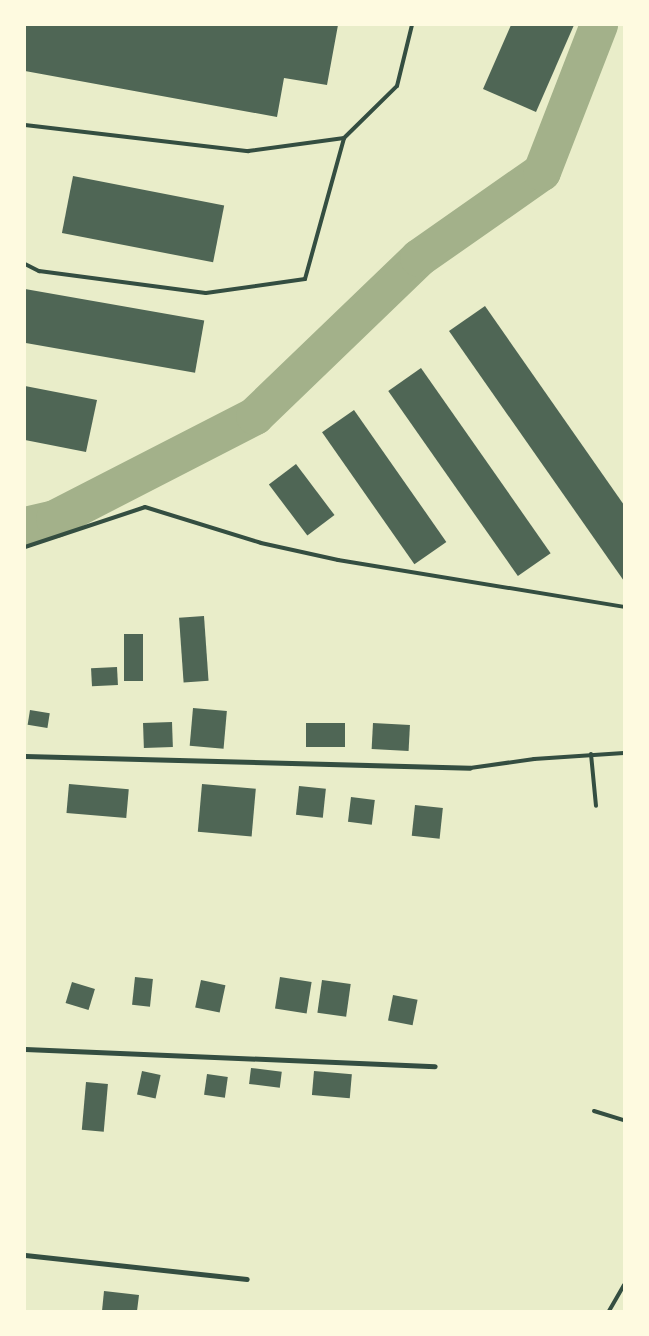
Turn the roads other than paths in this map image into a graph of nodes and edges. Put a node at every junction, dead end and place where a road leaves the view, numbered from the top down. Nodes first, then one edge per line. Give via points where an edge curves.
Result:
1 (412, 25) edge
2 (25, 125) edge
3 (344, 138) junction
4 (25, 264) edge
5 (25, 547) edge
6 (624, 607) edge
7 (624, 753) edge
8 (591, 754) junction
9 (25, 756) edge
10 (470, 768) joint
11 (596, 806) dead end
12 (25, 1049) edge
13 (435, 1066) dead end
14 (594, 1111) dead end
15 (624, 1120) edge
16 (25, 1254) edge
17 (247, 1279) dead end
18 (624, 1285) edge
19 (609, 1311) edge

1 - 3 lane via 397,86
2 - 3 lane via 248,151
3 - 4 lane via 305,279 206,293 39,271
5 - 6 lane via 146,507 261,542 338,560
7 - 8 lane
8 - 10 lane
8 - 11 lane
9 - 10 street
12 - 13 street
14 - 15 lane
16 - 17 street
18 - 19 lane

